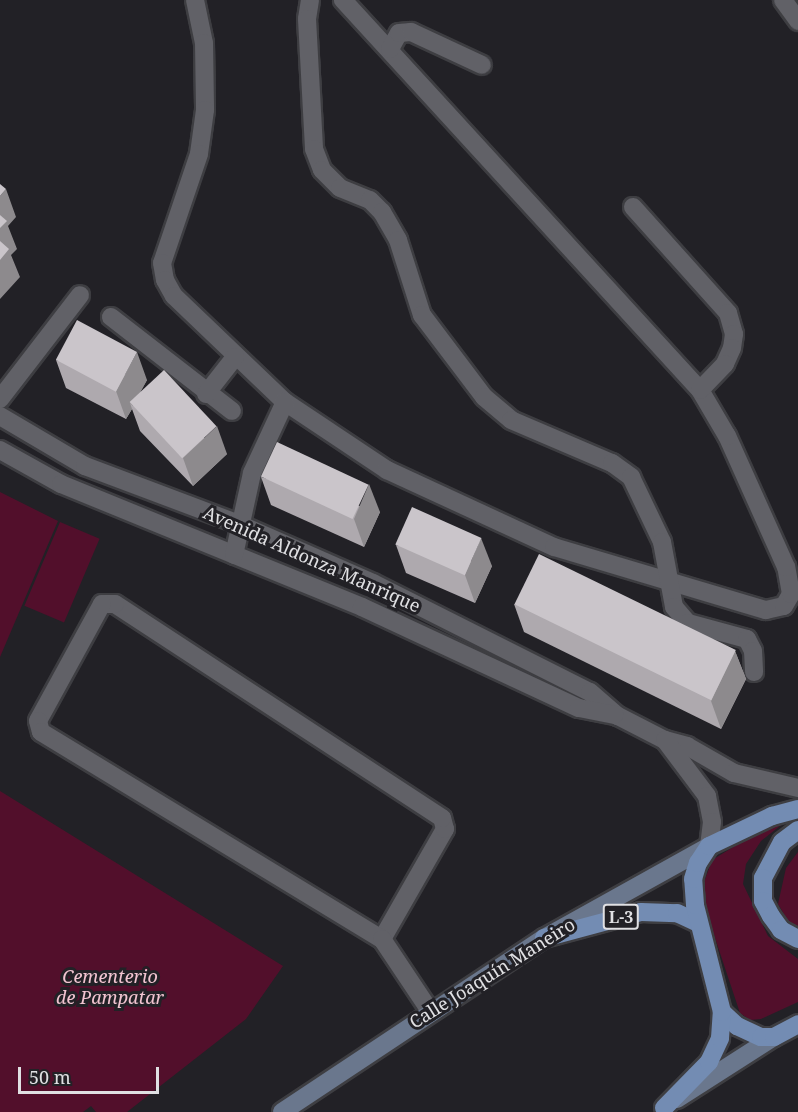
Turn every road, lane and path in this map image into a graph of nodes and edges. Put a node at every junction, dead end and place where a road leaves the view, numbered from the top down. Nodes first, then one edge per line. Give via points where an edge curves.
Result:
1 (195, 0) edge
2 (310, 0) edge
3 (343, 0) edge
4 (783, 0) edge
5 (798, 21) edge
6 (390, 49) junction
7 (482, 65) dead end
8 (633, 207) dead end
9 (80, 295) dead end
10 (111, 317) dead end
11 (235, 357) junction
12 (700, 390) junction
13 (206, 394) junction
14 (0, 399) edge
15 (285, 402) junction
16 (232, 411) dead end
17 (0, 416) edge
18 (0, 450) edge
19 (239, 524) junction
20 (234, 555) junction
21 (670, 582) junction
22 (754, 672) dead end
23 (618, 716) junction
24 (665, 740) junction
25 (798, 788) edge
26 (798, 809) edge
27 (798, 830) edge
28 (709, 846) junction
29 (698, 923) junction
30 (544, 938) junction
31 (382, 939) junction
32 (798, 939) edge
33 (430, 1011) junction
34 (722, 1012) junction
35 (798, 1024) edge
36 (774, 1037) junction
37 (661, 1110) edge
38 (282, 1112) edge

1 - 11 street via 206,65 205,110 199,154 170,231 163,272 174,296
2 - 21 street via 307,19 314,149 322,170 340,189 370,200 382,212 398,240 422,315 484,397 511,420 612,463 631,477 662,542
3 - 6 street
4 - 5 street
6 - 7 street via 399,33 411,32
6 - 12 street
8 - 12 street via 728,313 734,334 732,348 725,364
9 - 14 street
10 - 13 street
11 - 13 street
11 - 15 street
12 - 21 street via 720,420 779,551 790,594 779,610 766,610
13 - 16 street
15 - 19 street via 264,441
15 - 21 street via 387,470 554,547
17 - 19 street, Avenida Aldonza Manrique via 85,466
18 - 20 street, Avenida Aldonza Manrique via 61,484
19 - 20 street
19 - 23 street, Avenida Aldonza Manrique via 374,583 590,692
20 - 23 street, Avenida Aldonza Manrique via 362,607 579,708
21 - 22 street via 674,607 688,623 747,639 753,651
23 - 24 street, Avenida Aldonza Manrique
24 - 25 street, Avenida Aldonza Manrique via 687,746 734,772
24 - 28 street, Avenida Aldonza Manrique via 707,796 712,822
26 - 28 main road, L-3 via 772,816
27 - 32 main road via 782,843 763,878 763,901 771,916 781,930
28 - 29 main road via 693,879
28 - 30 street, Calle Joaquín Maneiro / L-3
29 - 30 main road, L-3 via 677,913 641,912
29 - 34 main road
30 - 33 street, Calle Joaquín Maneiro / L-3
31 - 31 street via 445,828 442,818 115,604 102,604 38,721 41,732
31 - 33 street
33 - 38 street, Calle Joaquín Maneiro / L-3
34 - 36 main road via 749,1032
34 - 37 main road via 720,1038 709,1062
35 - 36 main road
36 - 37 street

